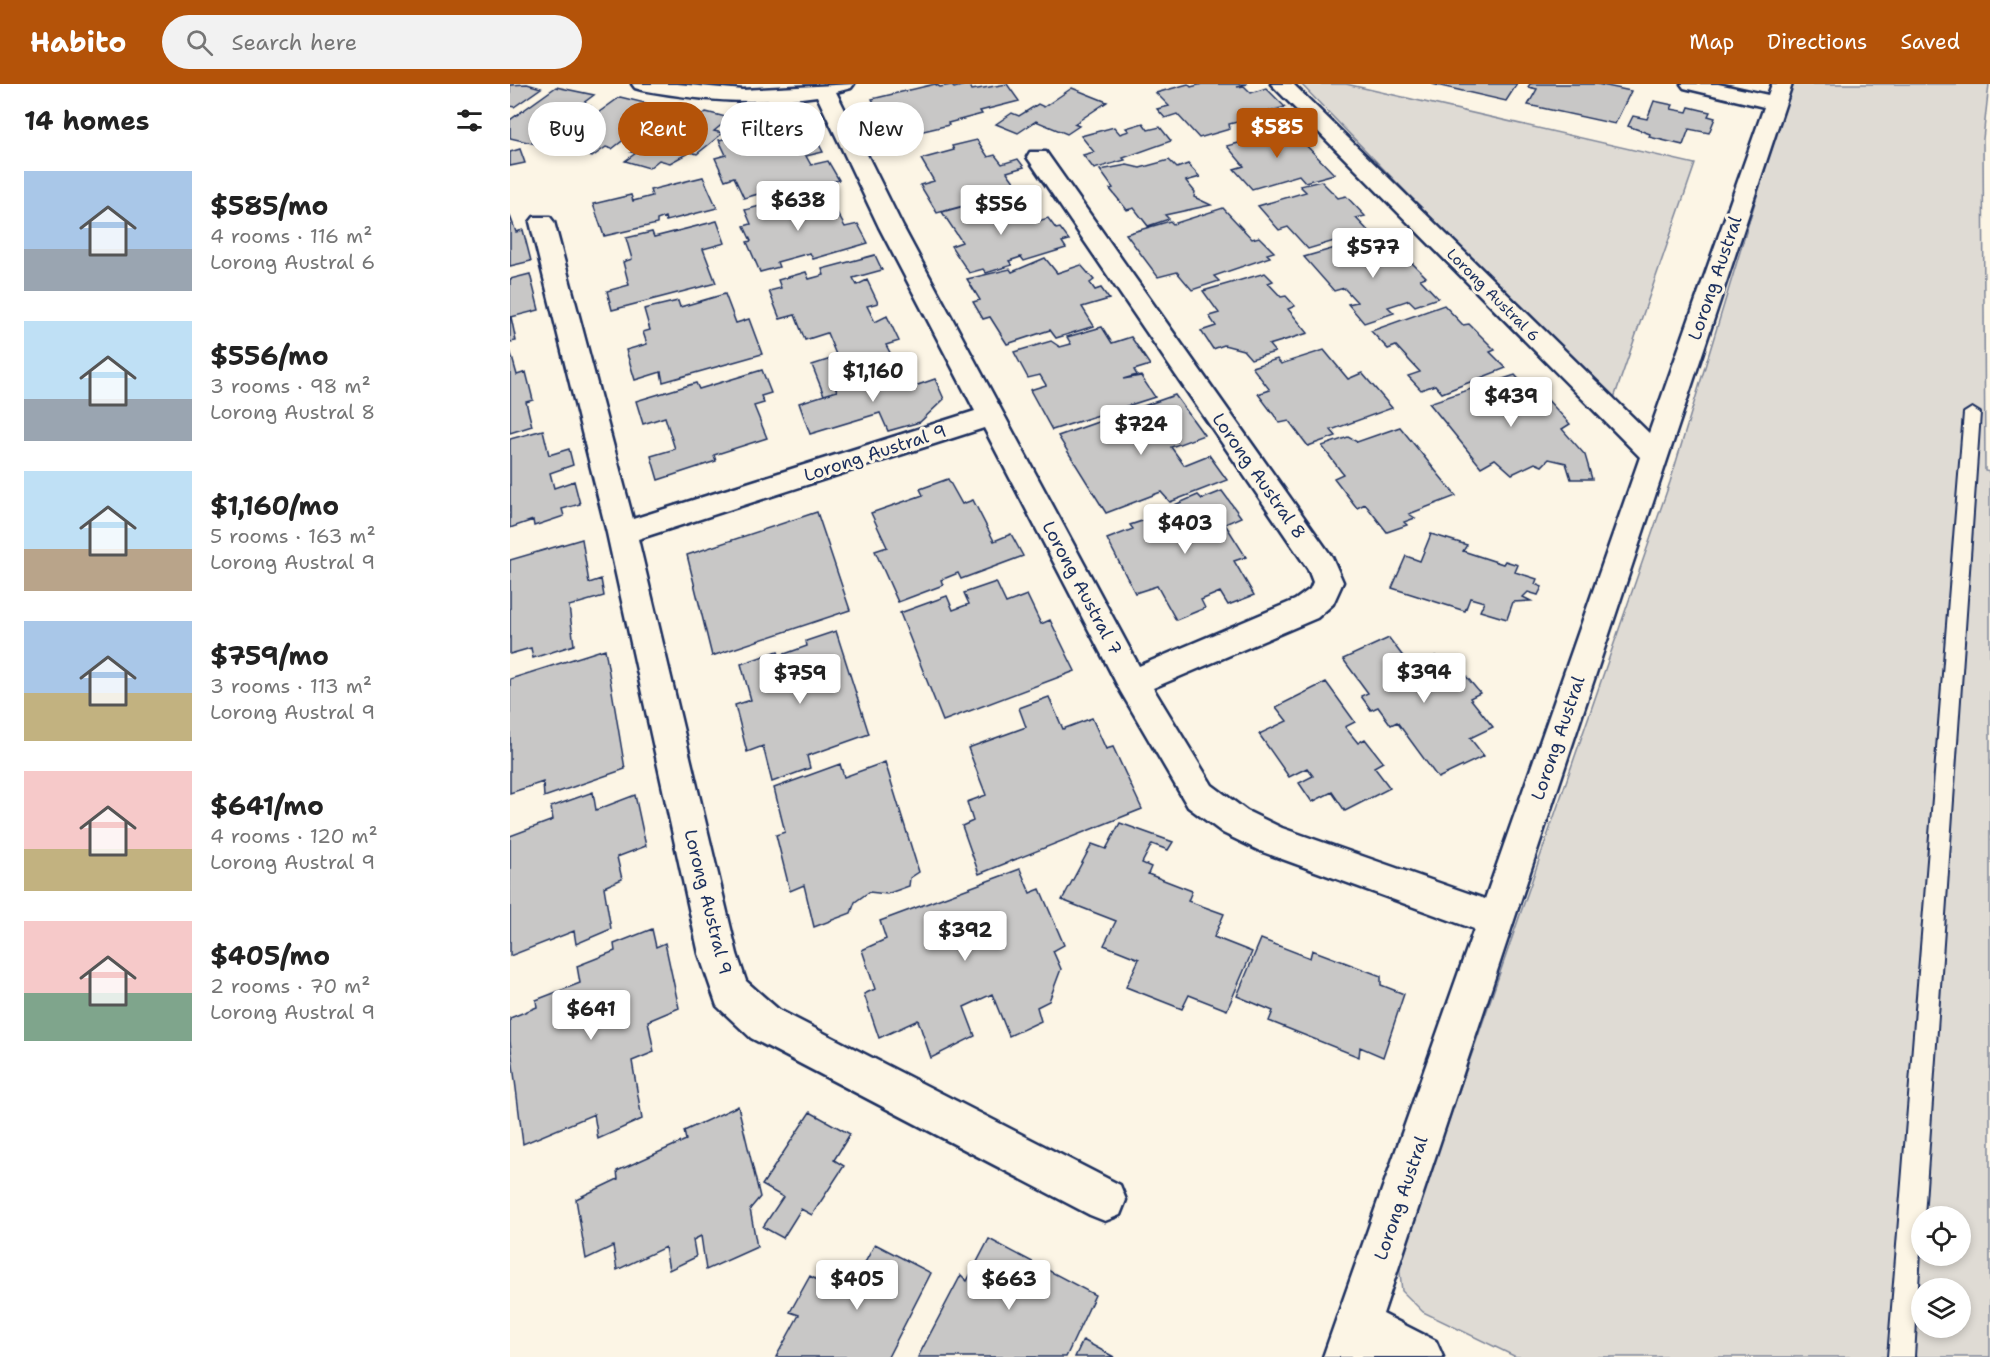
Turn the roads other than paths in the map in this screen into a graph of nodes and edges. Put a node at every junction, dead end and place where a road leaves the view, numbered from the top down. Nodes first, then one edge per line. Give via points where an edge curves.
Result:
1 (642, 84) edge
2 (1281, 84) edge
3 (1691, 84) edge
4 (834, 87) edge
5 (1778, 93) edge
6 (1038, 157) dead end
7 (542, 222) dead end
8 (1972, 413) dead end
9 (991, 416) junction
10 (1655, 455) junction
11 (622, 533) junction
12 (1132, 683) junction
13 (1496, 920) junction
14 (1105, 1200) dead end
15 (1351, 1341) edge
16 (1420, 1357) edge
17 (1901, 1357) edge

1 - 4 street via 752,97
2 - 10 street, Lorong Austral 6
3 - 5 street
4 - 9 street, Lorong Austral 7 via 891,227
5 - 10 street, Lorong Austral
6 - 12 street, Lorong Austral 8 via 1321,565 1328,582 1322,596 1306,609
7 - 11 street, Lorong Austral 9
8 - 17 lane
9 - 11 street, Lorong Austral 9
9 - 12 street, Lorong Austral 7
10 - 13 street, Lorong Austral
11 - 14 street, Lorong Austral 9 via 718,954 731,993 765,1024
12 - 13 street, Lorong Austral 7 via 1200,796 1235,822 1272,840
13 - 15 street, Lorong Austral
15 - 16 street, Lorong Austral

